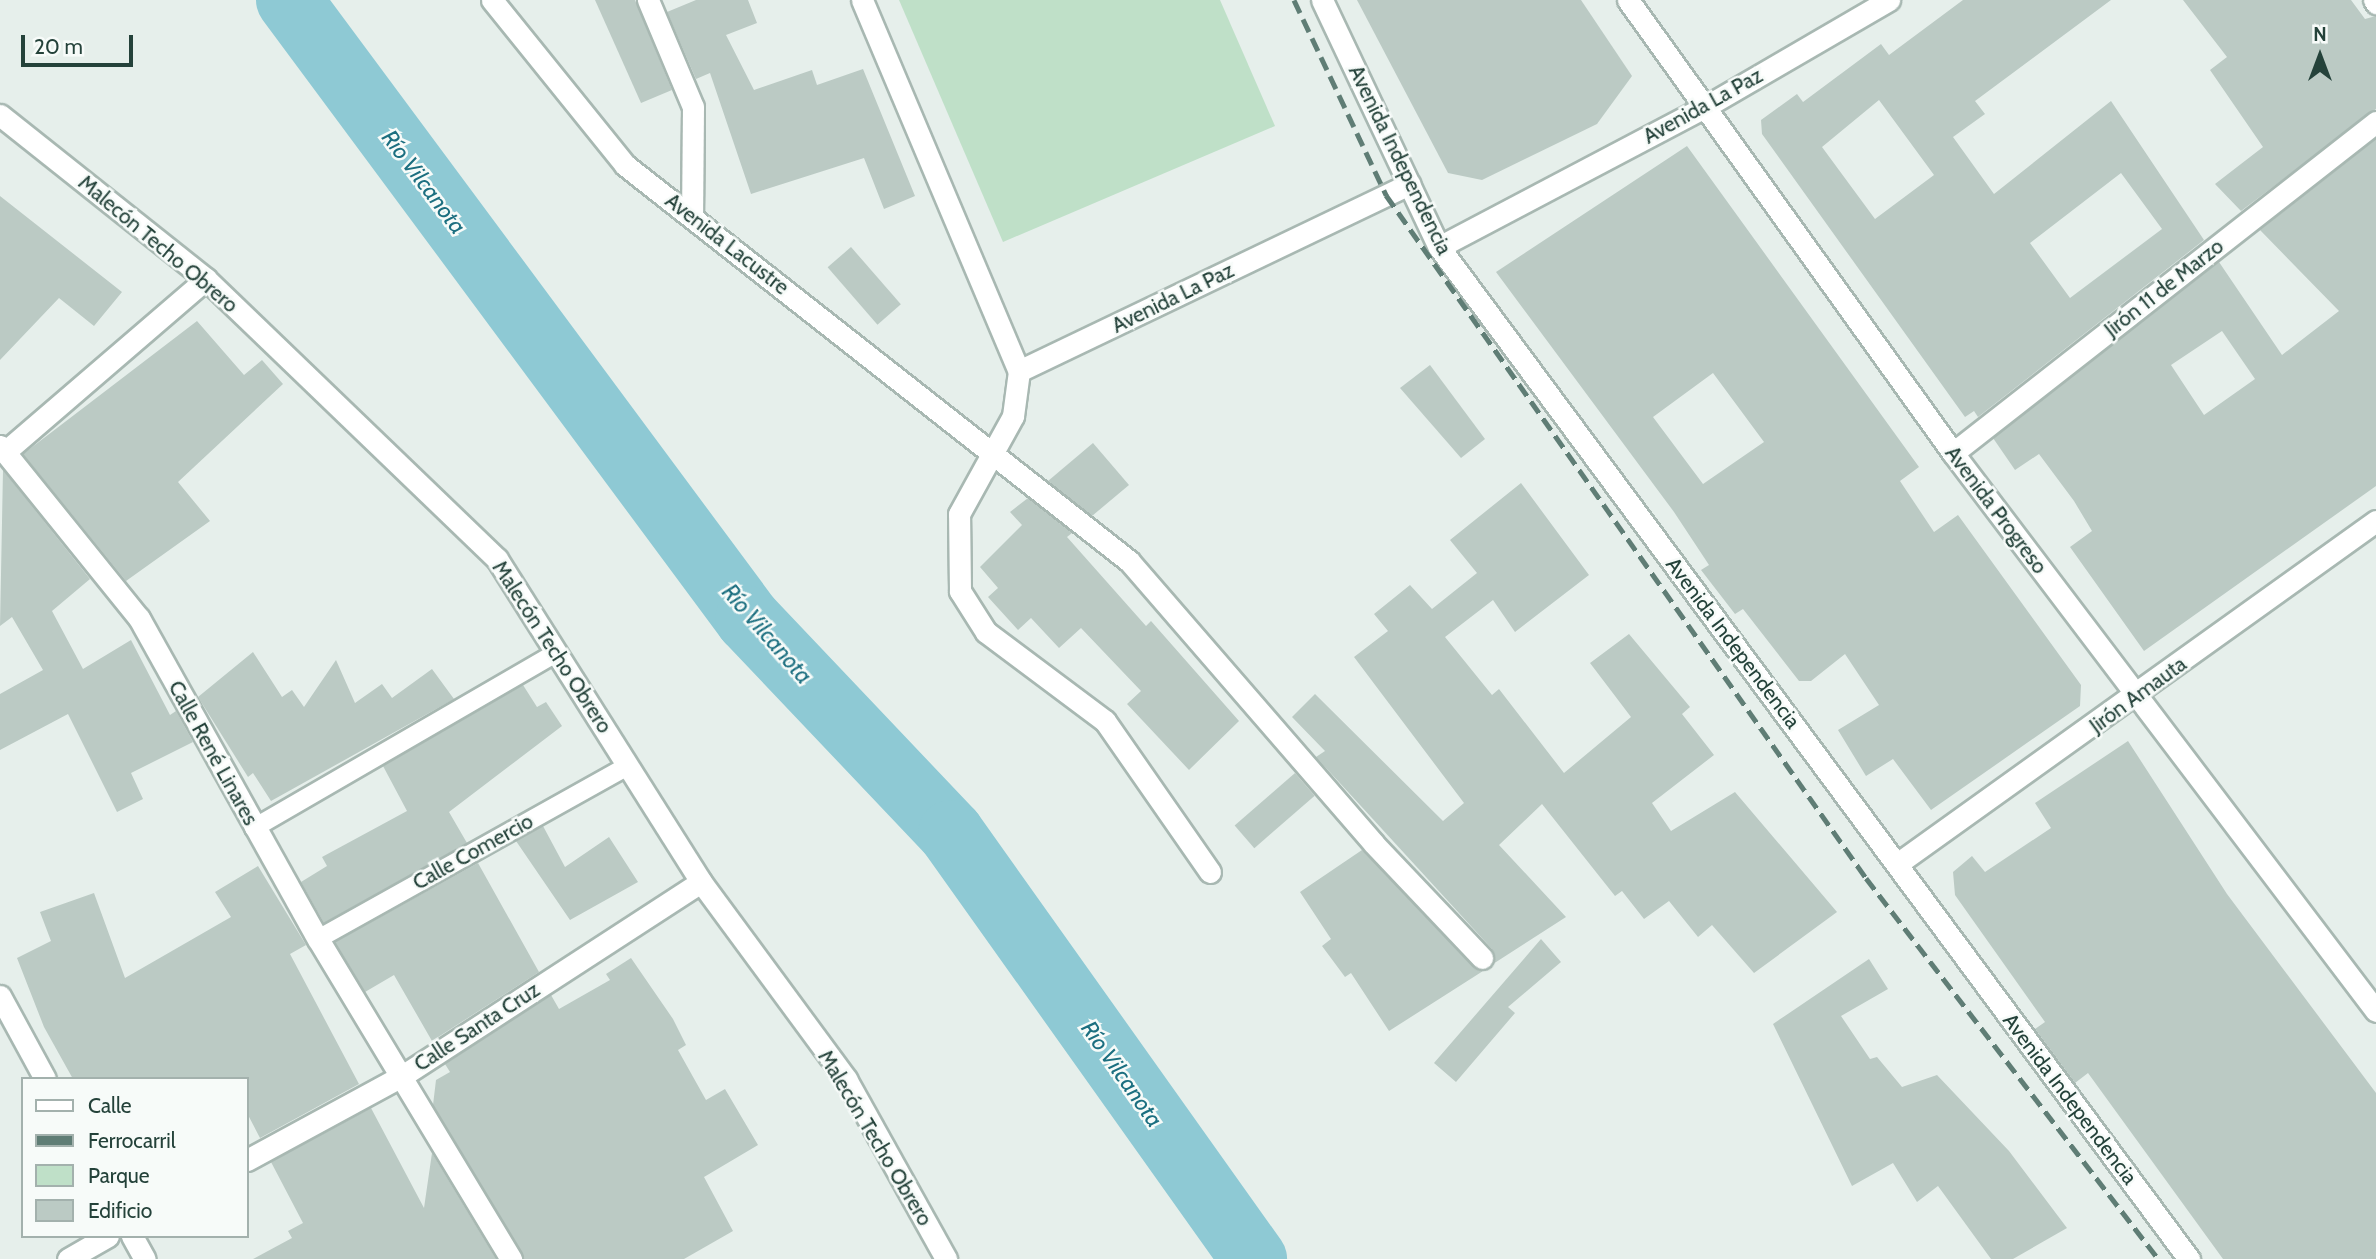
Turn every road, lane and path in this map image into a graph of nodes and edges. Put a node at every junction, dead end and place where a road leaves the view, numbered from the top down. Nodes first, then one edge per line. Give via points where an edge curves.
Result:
1 (492, 0) edge
2 (648, 0) edge
3 (862, 0) edge
4 (1322, 0) edge
5 (1628, 0) edge
6 (1889, 0) edge
7 (1705, 107) junction
8 (0, 115) edge
9 (2376, 122) edge
10 (1409, 184) junction
11 (691, 214) junction
12 (1439, 247) junction
13 (206, 279) junction
14 (1019, 371) junction
15 (3, 448) edge
16 (1952, 453) junction
17 (992, 458) junction
18 (2376, 520) edge
19 (556, 653) junction
20 (2138, 695) junction
21 (628, 766) junction
22 (254, 828) junction
23 (1897, 864) junction
24 (1210, 872) dead end
25 (701, 882) junction
26 (318, 939) junction
27 (1482, 958) dead end
28 (0, 996) edge
29 (2376, 1011) edge
30 (402, 1076) junction
31 (44, 1077) edge
32 (248, 1159) edge
33 (105, 1238) edge
34 (133, 1238) edge
35 (68, 1259) edge
36 (145, 1259) edge
37 (511, 1259) edge
38 (946, 1259) edge
39 (2189, 1259) edge

1 - 11 street, Avenida Lacustre via 625,165
2 - 11 street via 693,107
3 - 14 street
4 - 10 street, Avenida Independencia
5 - 7 street, Avenida Progreso
6 - 7 street, Avenida La Paz
7 - 12 street, Avenida La Paz
7 - 16 street, Avenida Progreso
8 - 13 street, Malecón Techo Obrero
9 - 16 street, Jirón 11 de Marzo
10 - 12 street, Avenida Independencia
10 - 14 street, Avenida La Paz
11 - 17 street, Avenida Lacustre
12 - 23 street, Avenida Independencia
13 - 15 street
13 - 19 street, Malecón Techo Obrero via 497,559
14 - 17 street via 1013,416
15 - 22 street, Calle René Linares via 139,618
16 - 20 street, Avenida Progreso
17 - 24 street via 959,514 960,591 986,632 1105,721
17 - 27 street, Avenida Lacustre via 1129,561 1374,844
18 - 20 street, Jirón Amauta
19 - 21 street, Malecón Techo Obrero
19 - 22 lane
20 - 23 street, Jirón Amauta
20 - 29 street, Avenida Progreso
21 - 25 street, Malecón Techo Obrero
21 - 26 lane, Calle Comercio
22 - 26 street, Calle René Linares
23 - 39 street, Avenida Independencia
25 - 30 street, Calle Santa Cruz
25 - 38 street, Malecón Techo Obrero via 846,1079
26 - 30 street, Calle René Linares
28 - 31 street
30 - 32 street, Calle Santa Cruz
30 - 37 street
33 - 35 street
34 - 36 street

